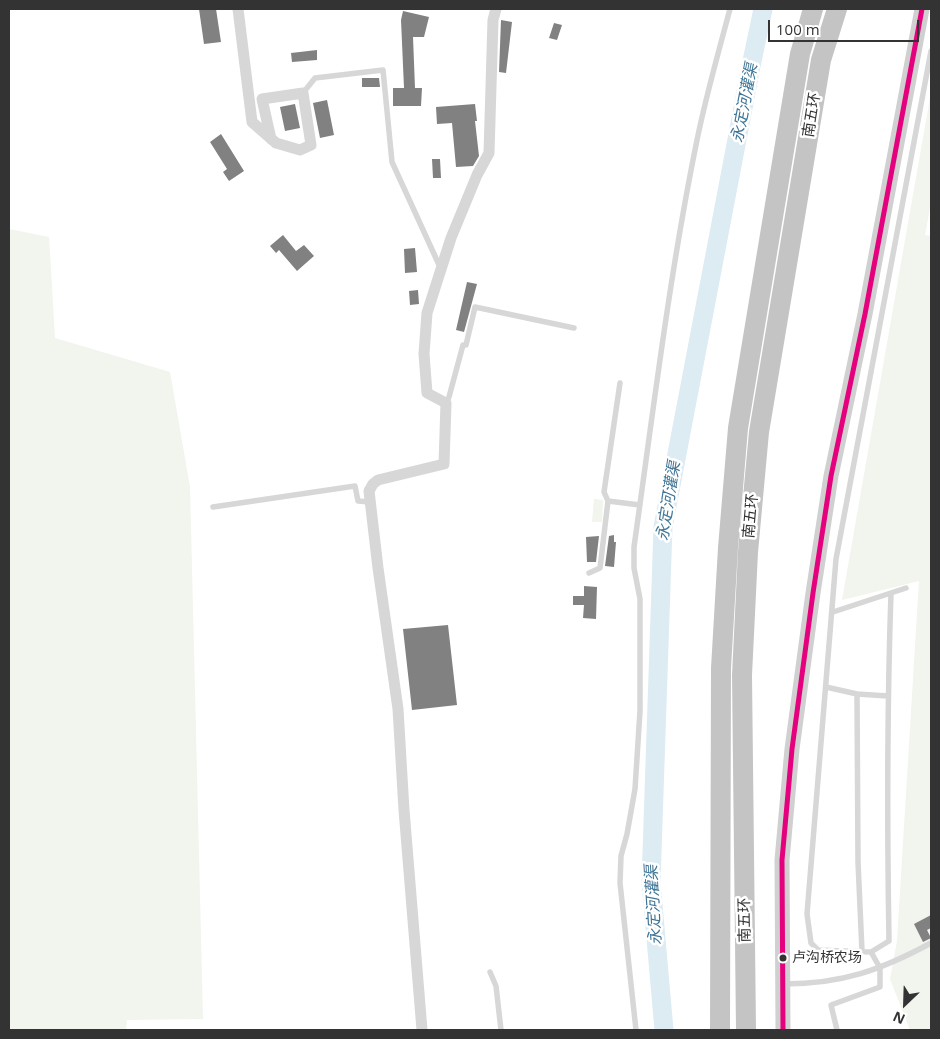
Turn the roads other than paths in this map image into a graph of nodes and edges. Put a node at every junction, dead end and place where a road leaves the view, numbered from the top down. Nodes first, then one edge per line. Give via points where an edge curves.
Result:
1 (238, 9) edge
2 (496, 9) edge
3 (730, 9) edge
4 (813, 9) edge
5 (837, 9) edge
6 (922, 9) edge
7 (931, 51) edge
8 (303, 93) junction
9 (271, 139) junction
10 (441, 270) junction
11 (574, 328) dead end
12 (620, 382) dead end
13 (446, 403) junction
14 (608, 501) junction
15 (370, 502) junction
16 (640, 505) junction
17 (213, 507) dead end
18 (589, 573) dead end
19 (906, 588) dead end
20 (891, 593) junction
21 (832, 612) junction
22 (826, 687) junction
23 (857, 694) junction
24 (888, 696) junction
25 (931, 943) edge
26 (862, 951) junction
27 (871, 952) junction
28 (880, 968) junction
29 (490, 972) dead end
30 (782, 984) junction
31 (422, 1030) edge
32 (502, 1030) edge
33 (636, 1030) edge
34 (720, 1030) edge
35 (746, 1030) edge
36 (783, 1030) edge
37 (837, 1030) edge

1 - 9 street via 252,122
2 - 10 street via 489,153 458,220
3 - 16 lane via 696,143
4 - 34 highway, 南五环 via 800,54 738,428 721,668
5 - 35 highway, 南五环 via 821,60 759,432 748,552 742,675
6 - 30 main road via 831,476 813,593 792,749 782,860
7 - 21 lane via 836,558
8 - 9 street via 262,98
8 - 9 street via 311,145 300,150
8 - 10 lane via 315,78 383,70 392,162
10 - 13 street via 427,313 424,354 427,393
11 - 13 lane via 475,307
12 - 14 lane via 604,492
13 - 15 street via 444,464 378,480 369,491
14 - 16 lane
14 - 18 lane via 600,568
15 - 17 lane via 358,501 355,486
15 - 31 street via 398,708 404,810 421,966
16 - 33 lane via 634,568 640,599 640,710 635,789 621,856 620,883
19 - 20 lane
20 - 21 lane
20 - 24 lane
21 - 22 lane
22 - 23 lane
22 - 26 lane via 807,914 811,943 818,950
23 - 24 lane
23 - 26 lane
24 - 27 lane via 889,941
25 - 28 lane
26 - 27 lane
27 - 28 lane
28 - 30 lane via 844,979
28 - 37 lane via 880,987 831,1005
29 - 32 lane via 496,986
30 - 36 main road

